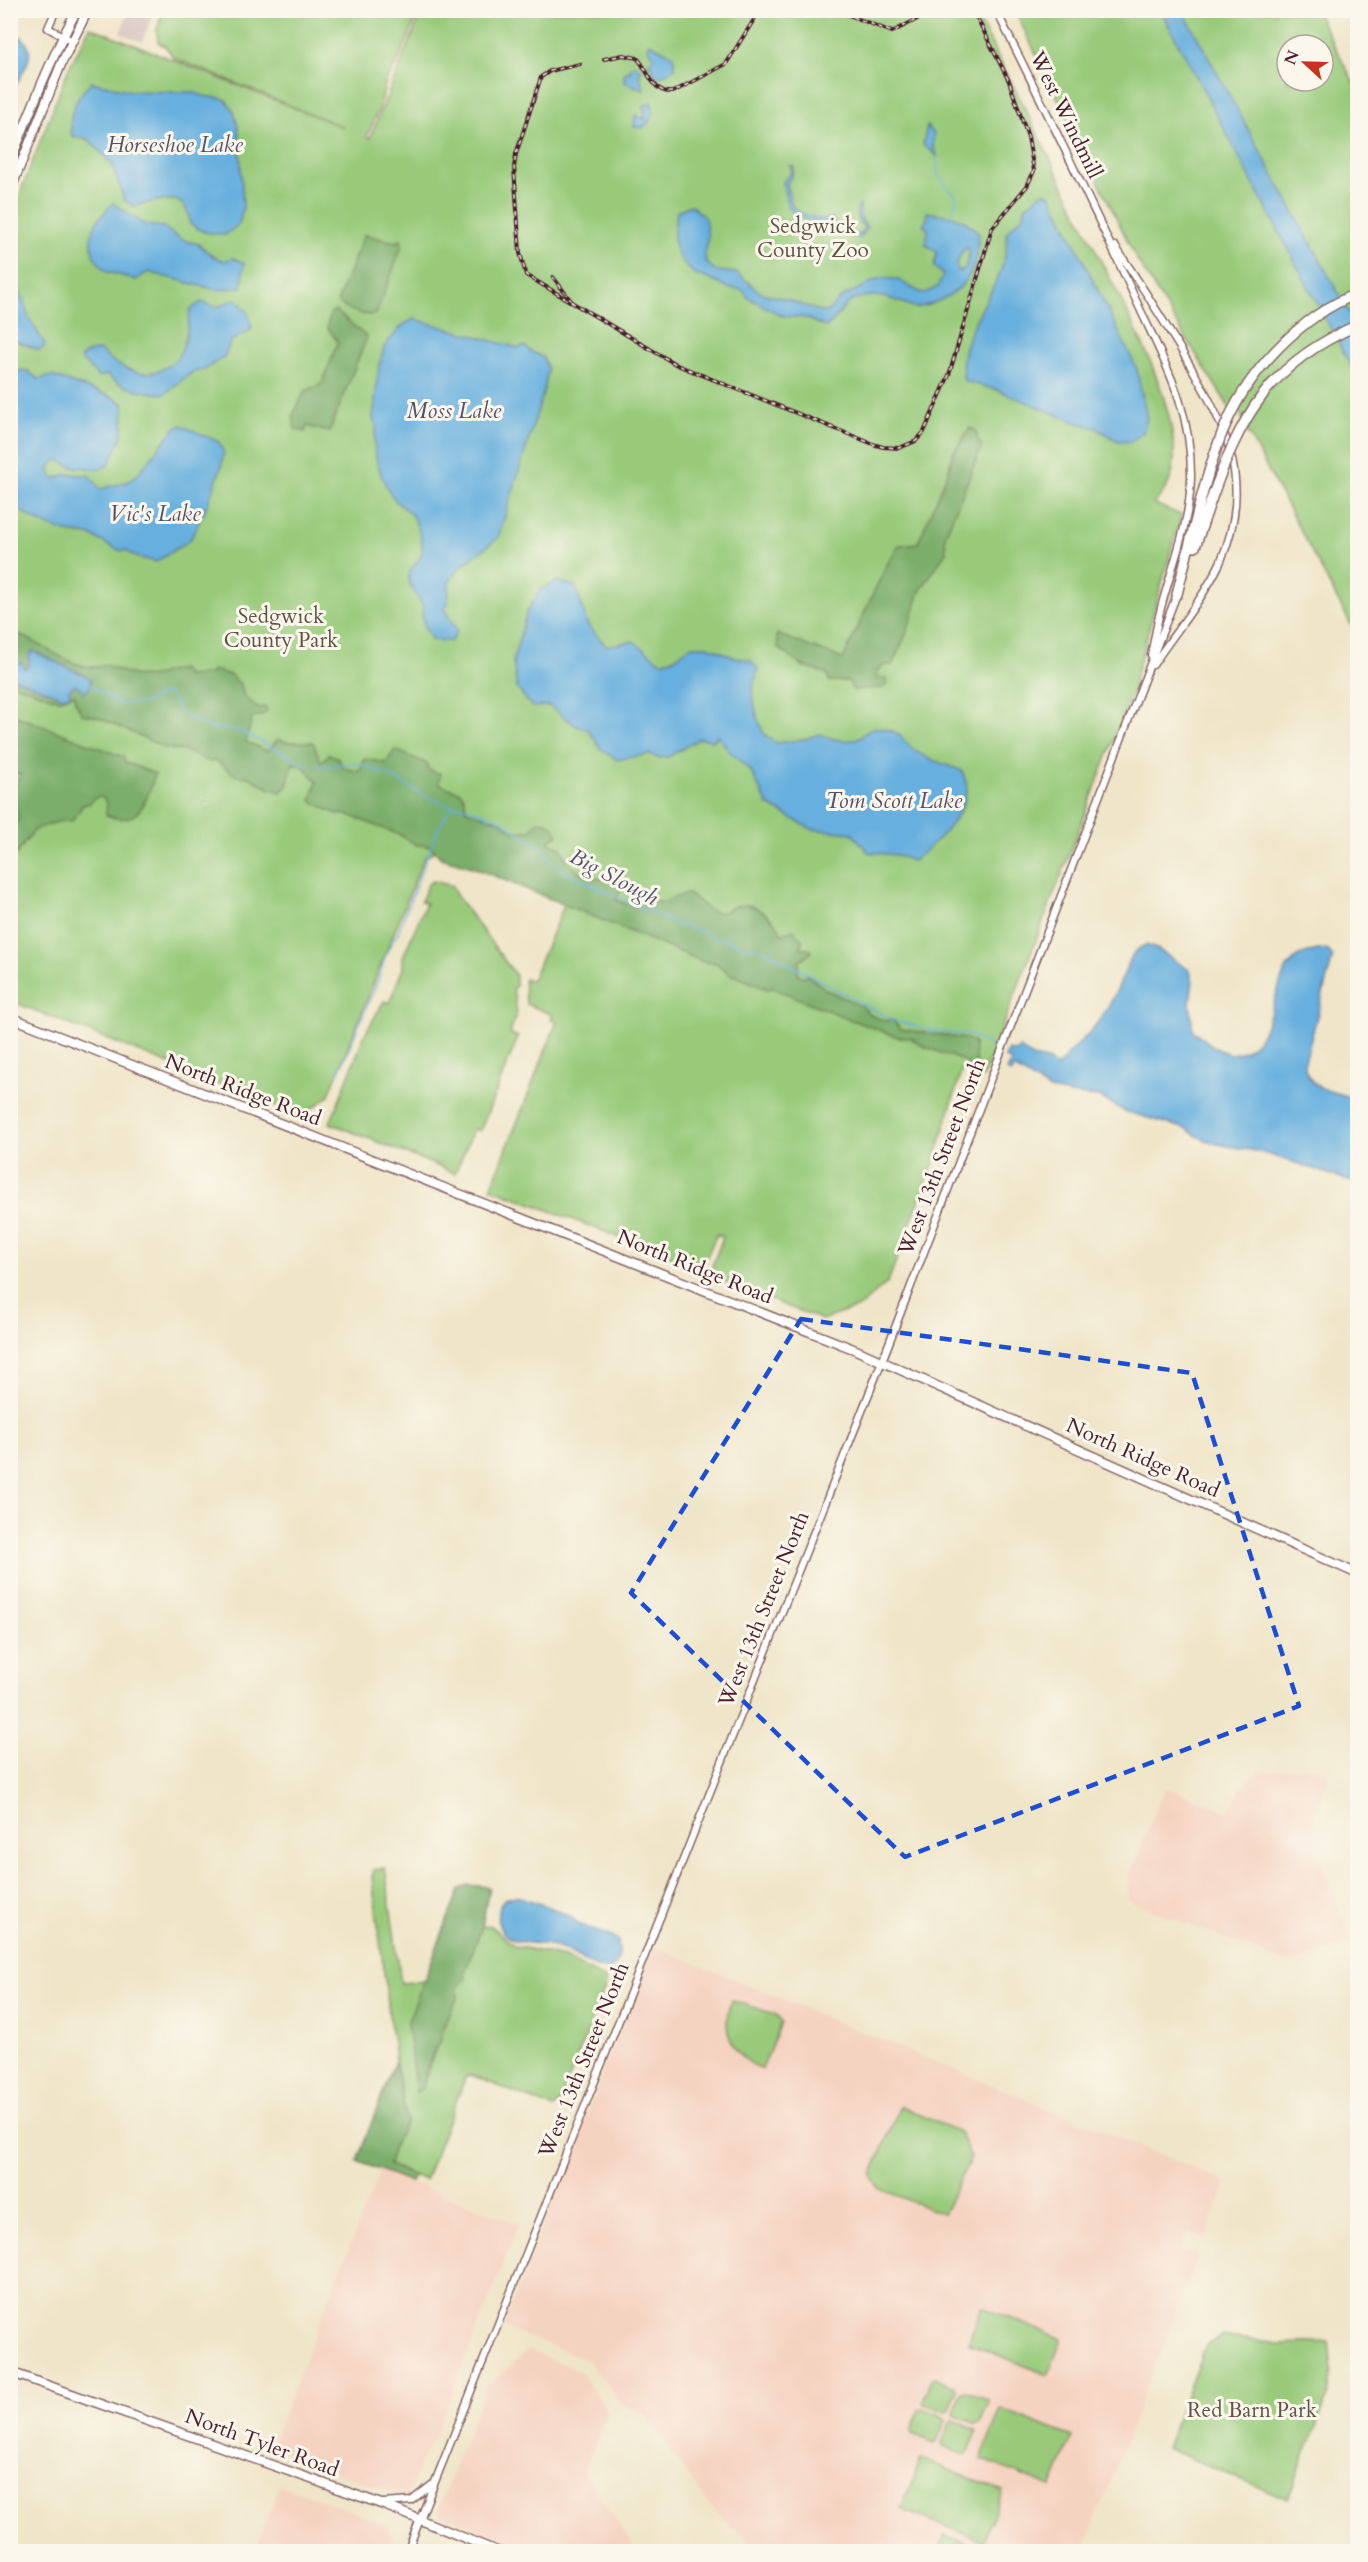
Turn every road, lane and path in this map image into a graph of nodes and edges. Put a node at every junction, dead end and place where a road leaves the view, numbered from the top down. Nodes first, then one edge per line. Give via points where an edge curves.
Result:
1 (56, 10) edge
2 (76, 10) edge
3 (88, 10) edge
4 (996, 10) edge
5 (62, 36) junction
6 (72, 41) junction
7 (10, 162) edge
8 (10, 191) edge
9 (1107, 233) junction
10 (1358, 293) edge
11 (1358, 325) edge
12 (1206, 501) junction
13 (1177, 594) joint
14 (1146, 676) junction
15 (10, 1017) edge
16 (882, 1361) junction
17 (1358, 1574) edge
18 (10, 2372) edge
19 (434, 2483) junction
20 (375, 2502) junction
21 (420, 2519) junction
22 (407, 2552) edge
23 (499, 2552) edge

1 - 5 street via 48,28
2 - 5 main road
3 - 6 main road
4 - 9 street, West Windmill
5 - 6 street
5 - 7 main road
6 - 8 main road
9 - 14 street, West 13th Street North via 1179,394 1189,441 1188,514
9 - 14 street, West 13th Street North via 1214,407 1227,437 1235,481 1231,524 1220,563
10 - 12 highway, bridge via 1319,314 1260,367 1226,424
11 - 12 highway, bridge via 1321,343 1276,378 1253,405
12 - 13 highway
13 - 14 street, West 13th Street North
14 - 16 street, West 13th Street North
15 - 16 main road, North Ridge Road
16 - 17 main road, North Ridge Road
16 - 19 street, West 13th Street North
18 - 20 main road, North Tyler Road
19 - 20 street via 411,2501
19 - 21 street, West 13th Street North
20 - 21 main road, North Tyler Road
21 - 22 street, West 13th Street North
21 - 23 main road, North Tyler Road

